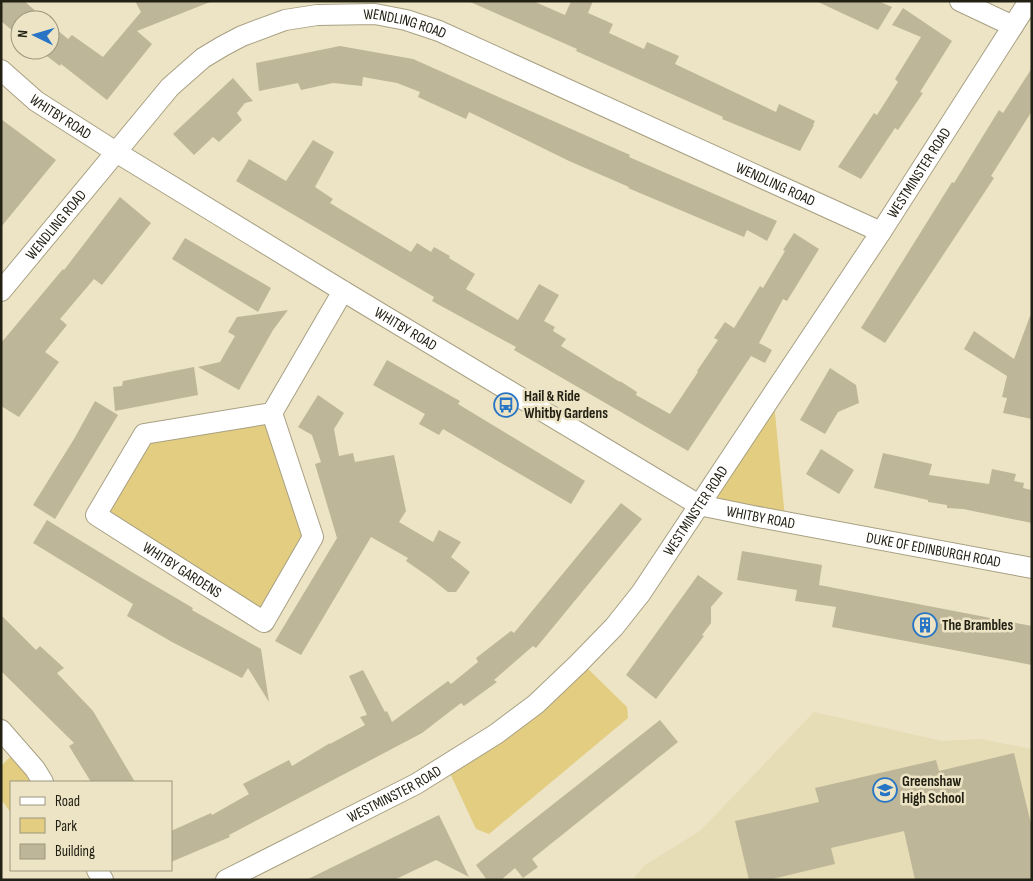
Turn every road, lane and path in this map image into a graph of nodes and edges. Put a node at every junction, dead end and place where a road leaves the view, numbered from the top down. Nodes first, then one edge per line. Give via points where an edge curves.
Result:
1 (960, 1) edge
2 (1029, 1) edge
3 (1013, 26) junction
4 (1, 70) edge
5 (116, 152) junction
6 (881, 232) junction
7 (1, 291) edge
8 (343, 291) junction
9 (272, 413) junction
10 (699, 506) junction
11 (836, 532) joint
12 (1032, 568) edge
13 (1, 730) edge
14 (43, 781) edge
15 (226, 880) edge

1 - 3 street
2 - 3 street, WESTMINSTER ROAD
3 - 6 street, WESTMINSTER ROAD
4 - 5 street, WHITBY ROAD via 36,101
5 - 6 street, WENDLING ROAD via 170,87 222,46 285,20 317,15 375,14 438,31
5 - 7 street, WENDLING ROAD
5 - 8 street, WHITBY ROAD
6 - 10 street, WESTMINSTER ROAD
8 - 9 street
8 - 10 street, WHITBY ROAD
9 - 9 street, WHITBY GARDENS via 313,537 264,622 96,515 144,434
10 - 11 street, WHITBY ROAD
10 - 15 street, WESTMINSTER ROAD via 641,593 614,627 536,704 496,734 416,784
11 - 12 street, DUKE OF EDINBURGH ROAD
13 - 14 street

